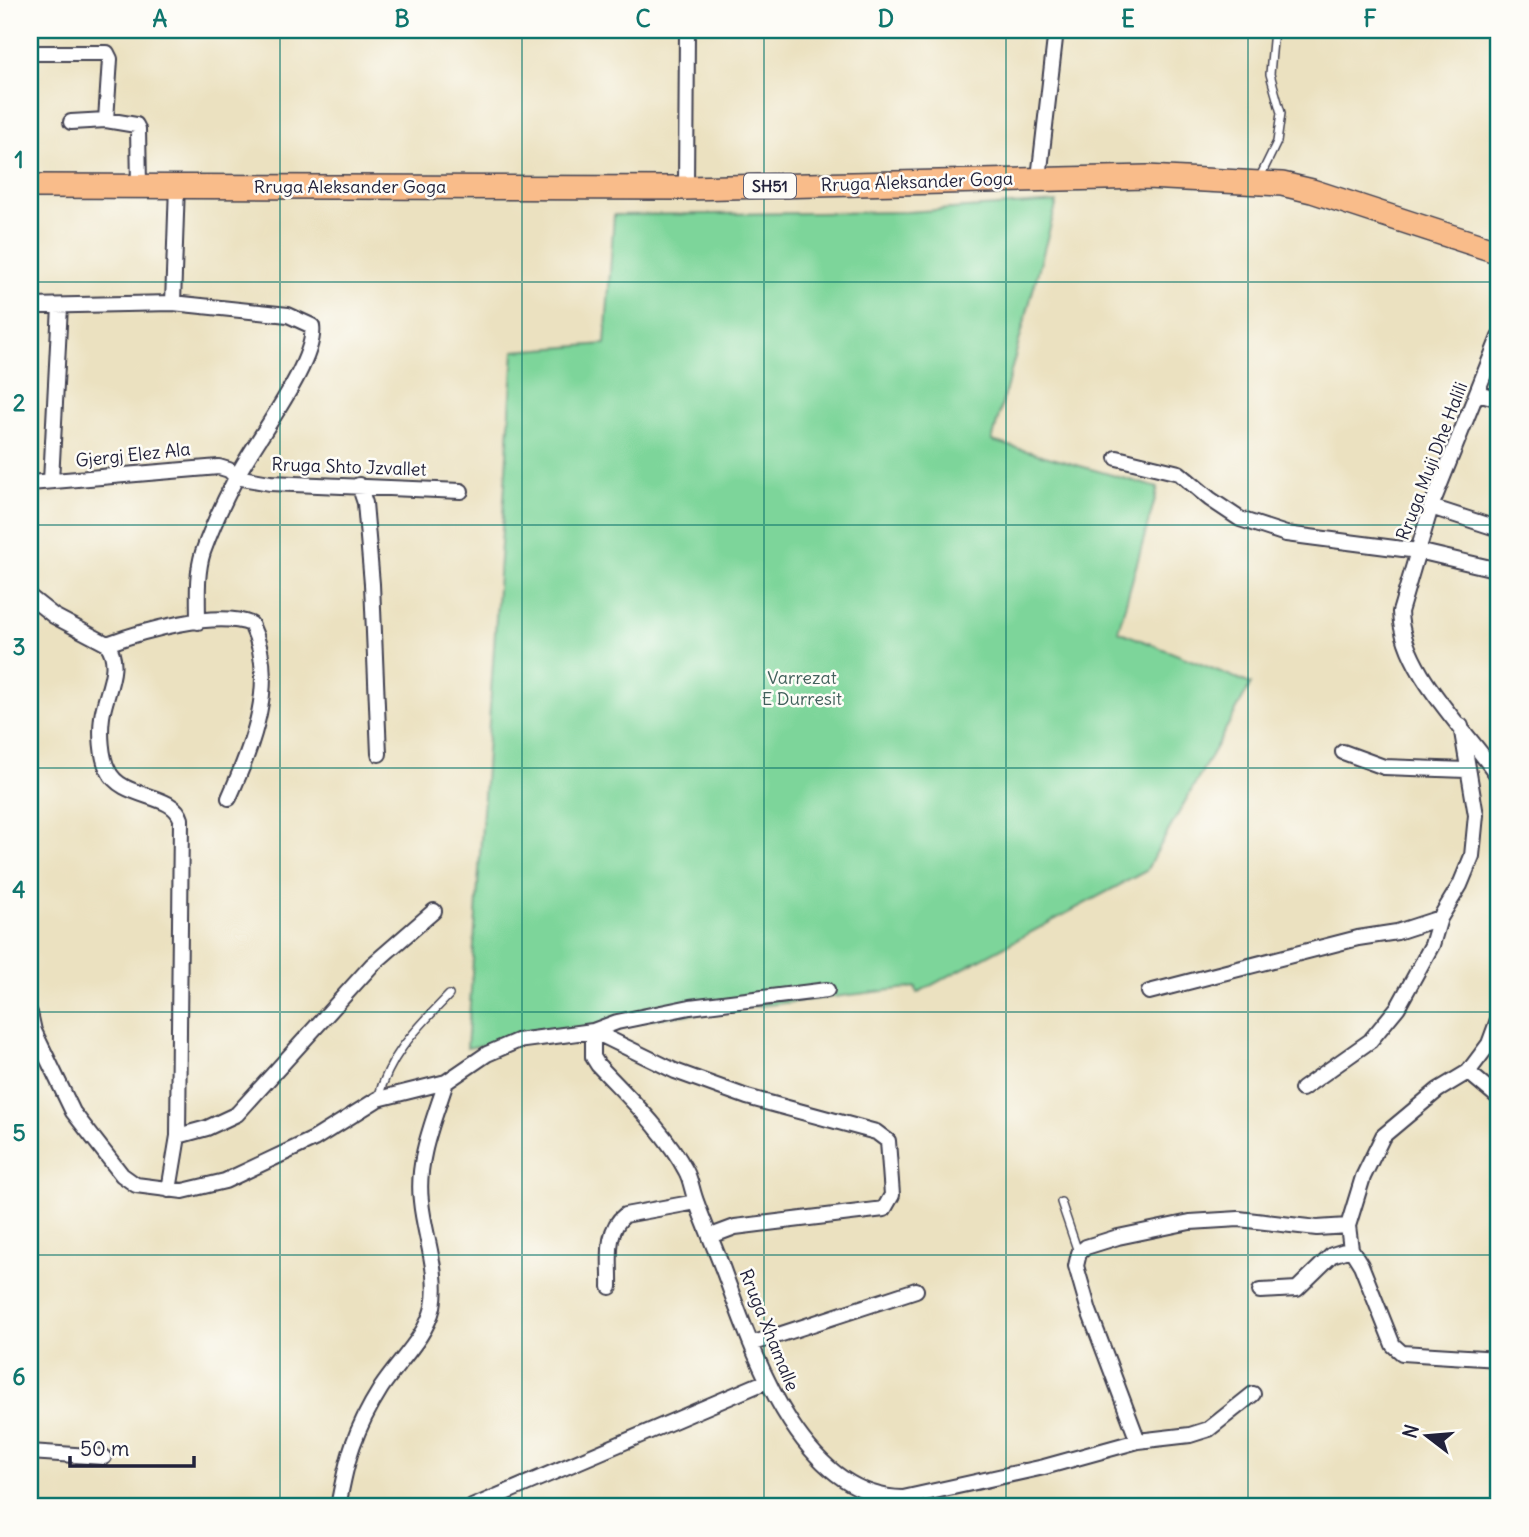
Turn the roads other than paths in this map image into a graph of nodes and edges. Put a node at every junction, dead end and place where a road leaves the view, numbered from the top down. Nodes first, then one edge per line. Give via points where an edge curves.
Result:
1 (687, 30) edge
2 (1056, 30) edge
3 (1274, 30) edge
4 (30, 53) edge
5 (106, 120) junction
6 (71, 122) dead end
7 (1039, 178) junction
8 (1257, 183) junction
9 (139, 185) junction
10 (177, 185) junction
11 (30, 186) edge
12 (686, 188) junction
13 (1499, 251) edge
14 (173, 303) junction
15 (30, 306) edge
16 (60, 306) junction
17 (1499, 337) edge
18 (1478, 393) junction
19 (1499, 399) edge
20 (1117, 458) dead end
21 (236, 477) junction
22 (51, 481) junction
23 (30, 483) edge
24 (359, 485) junction
25 (461, 491) dead end
26 (1432, 507) junction
27 (1499, 529) edge
28 (1419, 551) junction
29 (1499, 570) edge
30 (30, 597) edge
31 (198, 622) junction
32 (107, 644) junction
33 (1460, 725) junction
34 (1343, 752) dead end
35 (379, 754) dead end
36 (1466, 769) junction
37 (1499, 778) edge
38 (229, 798) dead end
39 (434, 911) dead end
40 (1440, 918) junction
41 (827, 990) dead end
42 (1149, 992) dead end
43 (449, 995) dead end
44 (30, 1013) edge
45 (1499, 1017) edge
46 (593, 1031) junction
47 (1468, 1072) junction
48 (446, 1082) junction
49 (1302, 1089) dead end
50 (1499, 1098) edge
51 (378, 1099) junction
52 (178, 1136) junction
53 (169, 1190) junction
54 (696, 1202) junction
55 (1061, 1202) dead end
56 (1348, 1226) junction
57 (711, 1236) junction
58 (1351, 1249) junction
59 (1079, 1253) junction
60 (610, 1287) dead end
61 (916, 1290) dead end
62 (1261, 1291) dead end
63 (751, 1344) junction
64 (1499, 1359) edge
65 (766, 1381) junction
66 (1252, 1394) dead end
67 (1138, 1441) junction
68 (30, 1452) edge
69 (104, 1457) dead end
70 (338, 1507) edge
71 (472, 1507) edge

1 - 12 street
2 - 7 street
3 - 8 lane via 1270,74 1281,113 1277,142
4 - 5 street via 107,53
5 - 6 street
5 - 9 street via 128,122 138,129
7 - 8 main road, Rruga Aleksander Goga / SH51
7 - 12 main road, Rruga Aleksander Goga / SH51
8 - 13 main road, Rruga Aleksander Goga / SH51 via 1312,191
9 - 10 main road, Rruga Aleksander Goga / SH51
9 - 11 main road, Rruga Aleksander Goga / SH51
10 - 12 main road, Rruga Aleksander Goga / SH51
10 - 14 street
14 - 16 street
14 - 21 street via 288,315 312,326 314,336 303,366
15 - 16 street
16 - 22 street
17 - 18 street, Rruga Muji Dhe Halili
18 - 19 street
18 - 26 street, Rruga Muji Dhe Halili
20 - 28 street via 1179,473 1240,519 1286,534
21 - 22 street, Gjergj Elez Ala via 219,467
21 - 24 street, Rruga Shto Jzvallet via 270,483
21 - 31 street via 203,553
22 - 23 street, Gjergj Elez Ala
24 - 25 street, Rruga Shto Jzvallet
24 - 35 street via 365,503 372,584
26 - 27 street
26 - 28 street, Rruga Muji Dhe Halili
28 - 29 street
28 - 33 street, Rruga Muji Dhe Halili via 1400,612 1401,629 1412,662
30 - 32 street via 54,616
31 - 32 street
31 - 38 street via 241,620 251,624 257,635 259,722
32 - 52 street via 114,661 102,717 107,769 125,789 172,806 181,819
33 - 36 street
33 - 37 street, Rruga Muji Dhe Halili
34 - 36 street via 1384,767
36 - 40 street via 1476,815 1472,856
39 - 52 street via 372,965 237,1114
40 - 42 street
40 - 49 street via 1432,945 1398,1007 1370,1041
41 - 46 street via 690,1007
43 - 51 lane via 402,1046 386,1070
44 - 53 street via 34,1031 73,1112 122,1175 136,1185
45 - 47 street via 1489,1044
46 - 48 street via 517,1041 487,1054
46 - 54 street, Rruga Xhamalle via 593,1057 668,1145 687,1172
46 - 57 street via 675,1070 747,1097 876,1132 888,1141 892,1195 884,1209 735,1227
47 - 50 street
47 - 56 street via 1438,1090 1383,1136 1363,1177
48 - 51 street
48 - 70 street via 421,1164 420,1199 434,1285 433,1308 359,1426 347,1453
51 - 53 street via 314,1139 225,1181
52 - 53 street
54 - 57 street, Rruga Xhamalle
54 - 60 street via 625,1215 616,1222 611,1235
55 - 59 lane
56 - 58 street
56 - 59 street via 1317,1228 1239,1219 1190,1222 1118,1237
57 - 63 street, Rruga Xhamalle
58 - 62 street via 1332,1255 1297,1289
58 - 64 street via 1393,1345 1402,1353
59 - 67 street via 1076,1266 1090,1311
61 - 63 street
63 - 65 street, Rruga Xhamalle
65 - 67 street, Rruga Xhamalle via 793,1424 835,1472 862,1491 884,1498 903,1498 1044,1468
65 - 71 street
66 - 67 street, Rruga Xhamalle via 1209,1429
68 - 69 street

